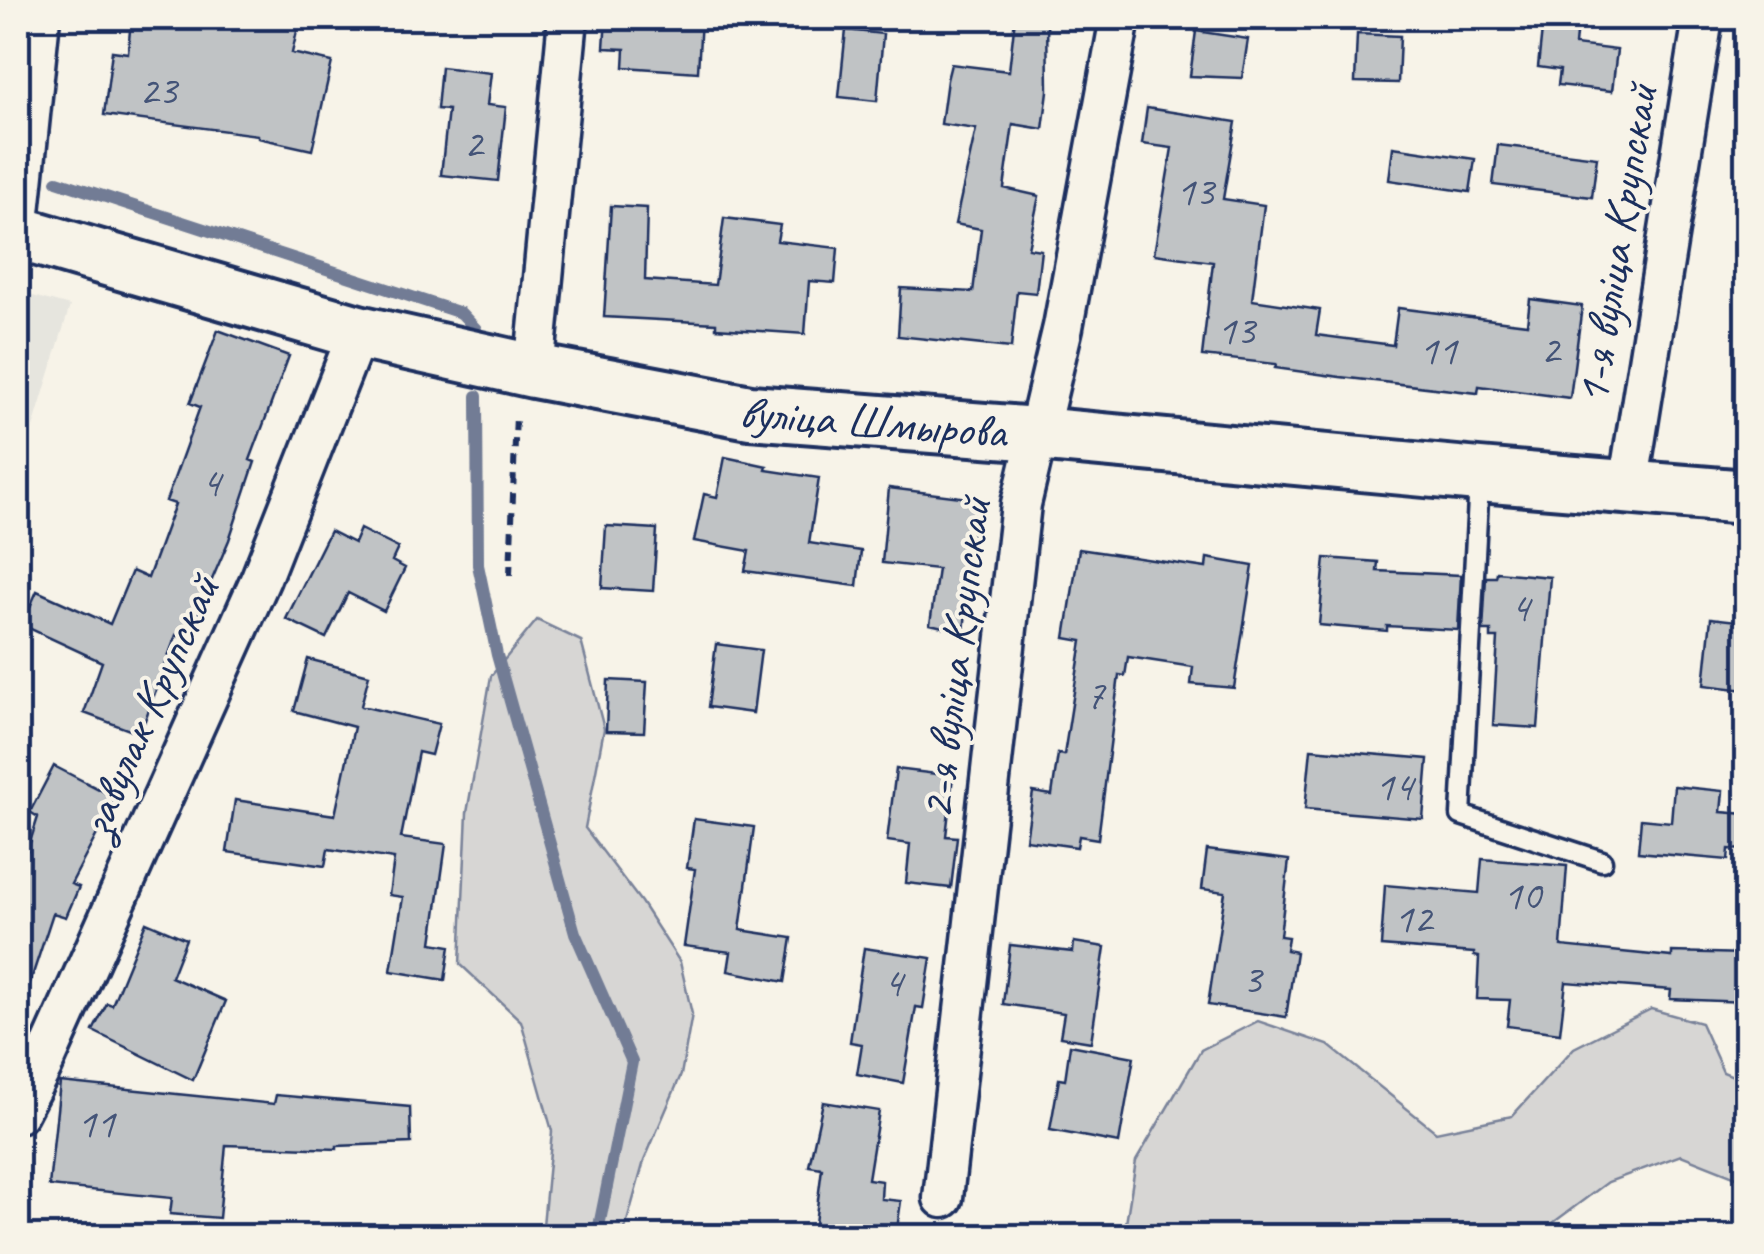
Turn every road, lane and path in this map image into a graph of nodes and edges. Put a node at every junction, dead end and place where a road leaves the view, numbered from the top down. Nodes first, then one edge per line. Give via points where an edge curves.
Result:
1 (40, 18) edge
2 (568, 18) edge
3 (1120, 18) edge
4 (1703, 18) edge
5 (18, 233) edge
6 (358, 332) junction
7 (525, 384) junction
8 (1037, 434) junction
9 (1479, 476) junction
10 (1628, 487) junction
11 (1746, 497) edge
12 (510, 576) dead end
13 (1602, 862) dead end
14 (18, 1114) edge
15 (942, 1198) dead end

1 - 5 street
2 - 7 street
3 - 8 street, 2-я вуліца Крупскай
4 - 10 street, 1-я вуліца Крупскай
5 - 6 street, вуліца Шмырова
6 - 7 street, вуліца Шмырова
6 - 14 street, завулак Крупскай via 261,578
7 - 8 street, вуліца Шмырова via 750,412
7 - 12 path
8 - 9 street, вуліца Шмырова
8 - 15 street, 2-я вуліца Крупскай via 1021,504
9 - 10 street, вуліца Шмырова
9 - 13 lane via 1461,815
10 - 11 street, вуліца Шмырова

